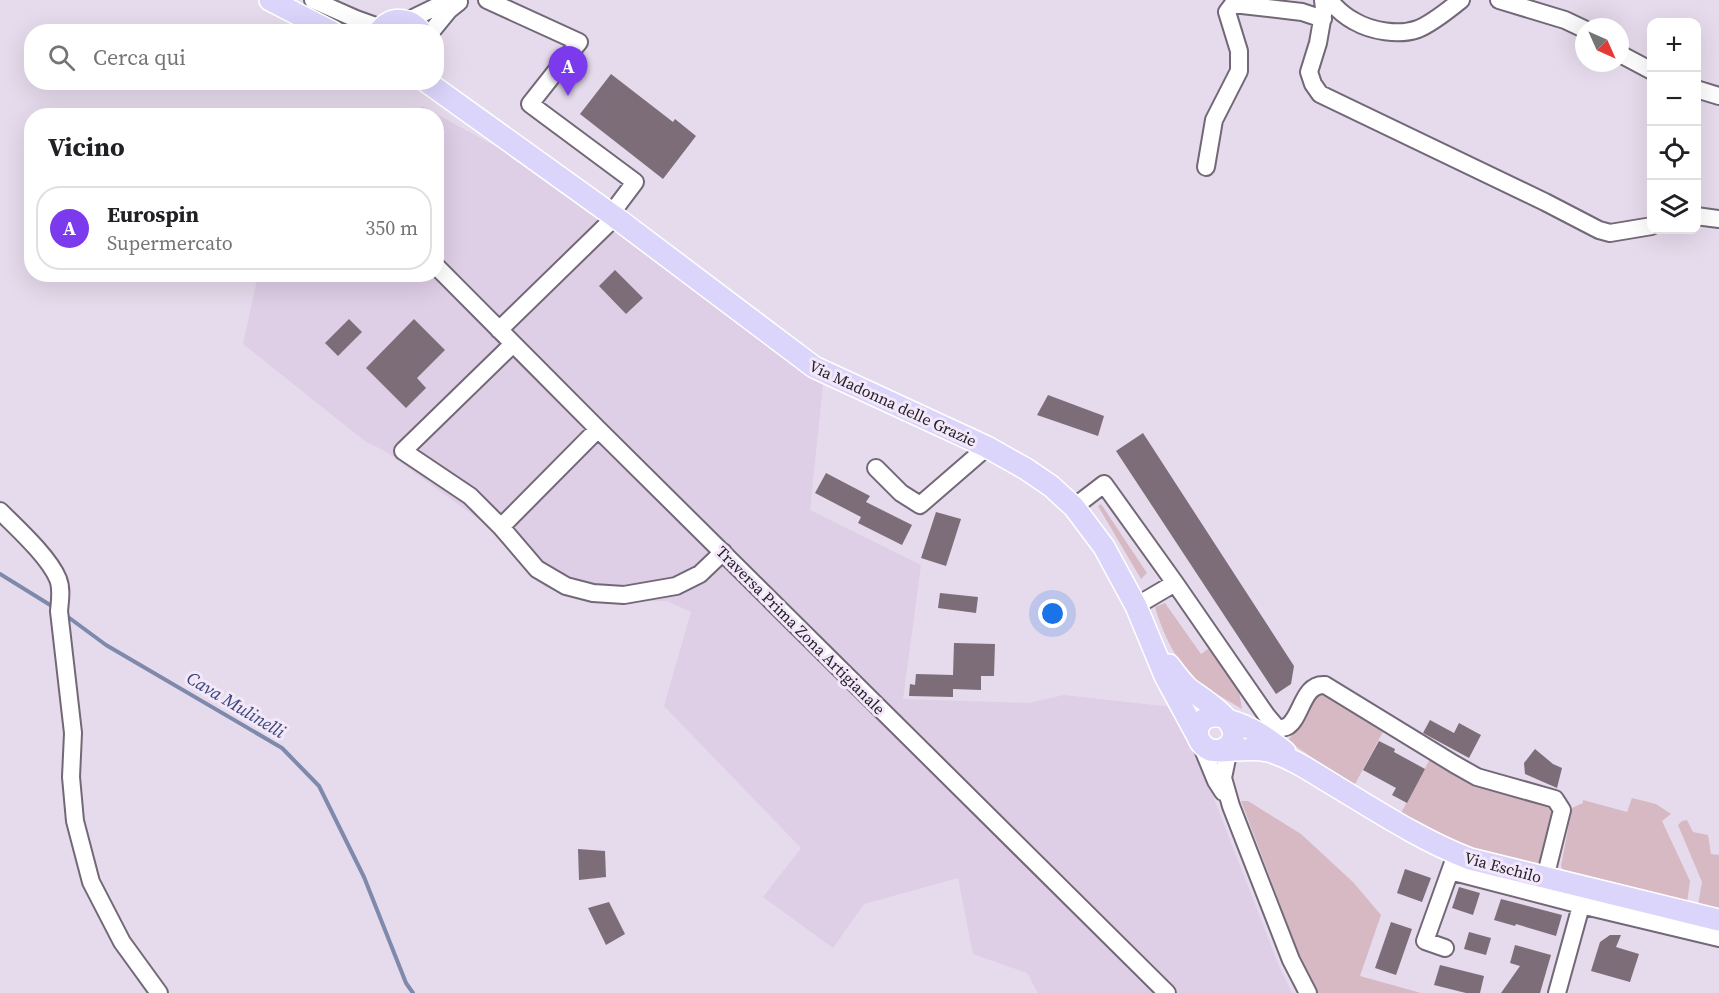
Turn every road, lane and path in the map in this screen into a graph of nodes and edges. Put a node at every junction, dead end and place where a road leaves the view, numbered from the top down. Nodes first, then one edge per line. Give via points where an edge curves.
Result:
1 (269, 0) edge
2 (313, 0) edge
3 (450, 0) edge
4 (461, 0) edge
5 (487, 0) edge
6 (1323, 0) edge
7 (1329, 0) edge
8 (1461, 0) edge
9 (1499, 0) edge
10 (1323, 18) junction
11 (300, 24) edge
12 (316, 24) edge
13 (367, 24) edge
14 (389, 24) edge
15 (406, 24) edge
16 (417, 24) edge
17 (438, 24) edge
18 (1575, 25) edge
19 (1629, 59) edge
20 (1647, 68) edge
21 (444, 82) edge
22 (438, 90) edge
23 (1701, 91) edge
24 (1719, 96) edge
25 (1206, 167) dead end
26 (554, 174) junction
27 (613, 215) junction
28 (1701, 217) edge
29 (1719, 219) edge
30 (1647, 227) edge
31 (444, 274) edge
32 (499, 330) junction
33 (513, 344) junction
34 (598, 429) junction
35 (987, 447) junction
36 (876, 468) dead end
37 (1074, 507) junction
38 (0, 511) edge
39 (501, 527) junction
40 (723, 552) junction
41 (1175, 583) junction
42 (1136, 606) junction
43 (1155, 650) junction
44 (1226, 718) junction
45 (1215, 745) junction
46 (1305, 768) junction
47 (1231, 806) junction
48 (1453, 862) junction
49 (1545, 878) junction
50 (1583, 897) junction
51 (1719, 920) edge
52 (1719, 938) edge
53 (1445, 948) dead end
54 (159, 993) edge
55 (1167, 993) edge
56 (1308, 993) edge
57 (1557, 993) edge

1 - 11 main road
1 - 12 main road
2 - 13 street
3 - 16 street
4 - 17 street
5 - 27 street via 579,42 530,104 635,183
6 - 10 street
7 - 8 street via 1354,22 1399,33 1418,28
9 - 18 street
10 - 25 street via 1233,4 1227,12 1239,51 1239,71 1214,120
10 - 30 street via 1309,72 1320,94 1599,230 1610,233
14 - 15 main road
19 - 20 street
21 - 26 main road
22 - 26 main road
23 - 24 street
26 - 27 main road, Via Madonna delle Grazie
27 - 32 street
27 - 35 main road, Via Madonna delle Grazie via 814,368
28 - 29 street
31 - 32 street, Traversa Prima Zona Artigianale
32 - 33 street, Traversa Prima Zona Artigianale
33 - 34 street, Traversa Prima Zona Artigianale
33 - 39 street via 404,451 470,496
34 - 39 street
34 - 40 street, Traversa Prima Zona Artigianale
35 - 36 street via 920,505 901,493
35 - 37 main road, Via Madonna delle Grazie via 1051,486
37 - 41 street via 1104,484
37 - 42 main road, Via Madonna delle Grazie via 1104,547
38 - 54 street via 34,546 58,579 73,733 75,821 91,882 108,917
39 - 40 street via 537,569 566,586 593,593 624,595 676,586 700,574
40 - 55 street, Traversa Prima Zona Artigianale
41 - 42 street
41 - 49 street via 1278,729 1288,726 1311,689 1325,685 1477,777 1555,799 1562,810
42 - 43 main road, Via Madonna delle Grazie
43 - 44 main road via 1187,687
43 - 45 main road, Via Madonna delle Grazie via 1165,676
44 - 45 main road via 1233,729 1232,739
44 - 45 main road via 1212,715 1202,721 1197,731
44 - 46 main road via 1265,736
45 - 46 main road via 1269,752
45 - 47 street
45 - 47 street via 1216,781
46 - 48 main road, Via Eschilo via 1407,829
47 - 56 street via 1291,960
48 - 49 main road, Via Eschilo via 1470,859
48 - 50 street
48 - 53 street via 1425,941
49 - 50 main road, Via Eschilo
50 - 51 main road, Via Eschilo
50 - 52 street
50 - 57 street

